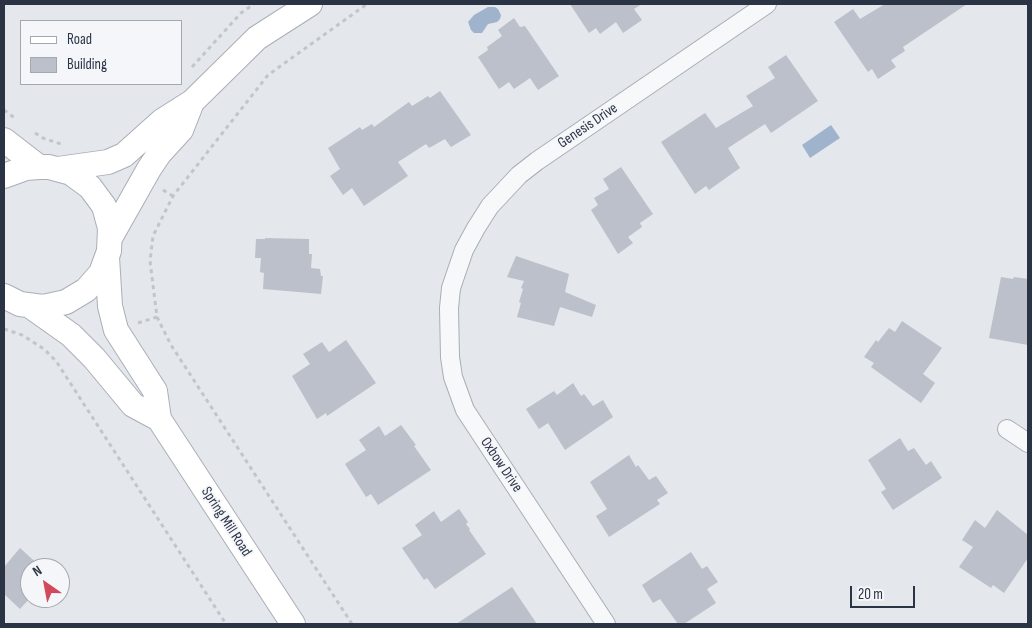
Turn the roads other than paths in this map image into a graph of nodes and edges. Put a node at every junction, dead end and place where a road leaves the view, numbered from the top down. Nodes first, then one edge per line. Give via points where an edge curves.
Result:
1 (310, 4) edge
2 (768, 4) edge
3 (192, 102) junction
4 (4, 140) edge
5 (48, 168) junction
6 (4, 176) edge
7 (108, 248) junction
8 (451, 288) joint
9 (4, 296) edge
10 (30, 306) junction
11 (159, 419) junction
12 (1007, 429) dead end
13 (1028, 443) edge
14 (293, 624) edge
15 (606, 624) edge

1 - 3 street via 257,38
2 - 8 street, Genesis Drive via 519,175 490,206 476,228 464,250
3 - 5 street via 162,121 124,155 108,162
3 - 7 street via 181,130 149,169
4 - 5 street
5 - 6 street via 26,168
5 - 7 street, Spring Mill Road via 71,173 90,187 104,206 110,228
7 - 10 street via 100,273 86,290 66,302
7 - 11 street, Spring Mill Road via 110,306 116,330 155,391
8 - 15 street, Oxbow Drive via 450,357 453,377 465,410
9 - 10 street
10 - 11 street, Spring Mill Road via 71,335 133,405
11 - 14 street, Spring Mill Road
12 - 13 street

